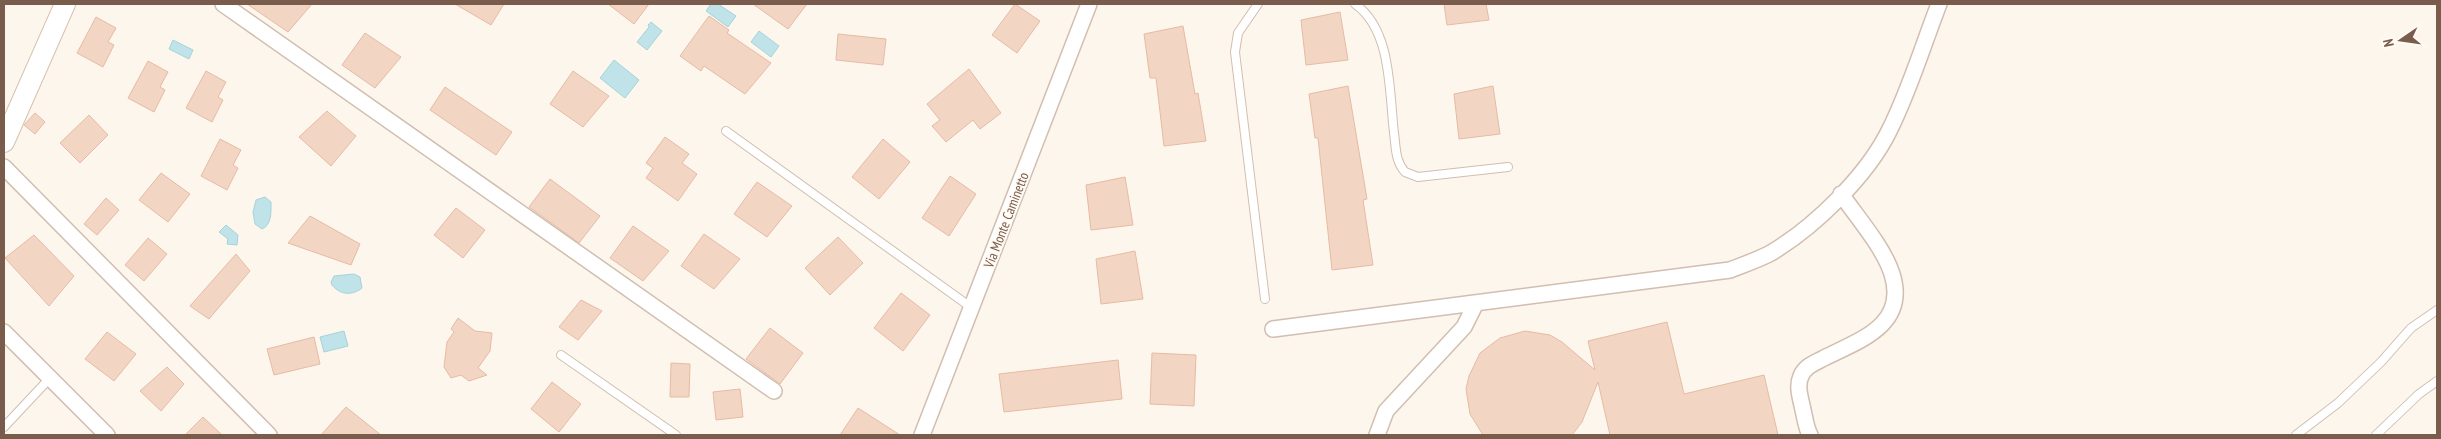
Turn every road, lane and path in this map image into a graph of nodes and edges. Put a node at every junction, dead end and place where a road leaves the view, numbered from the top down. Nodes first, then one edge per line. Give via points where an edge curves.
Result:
1 (65, 4) edge
2 (223, 4) edge
3 (1089, 4) edge
4 (1258, 4) edge
5 (1355, 4) edge
6 (1939, 4) edge
7 (726, 131) dead end
8 (4, 142) edge
9 (4, 167) edge
10 (1508, 167) dead end
11 (1841, 194) junction
12 (1265, 299) dead end
13 (1476, 303) junction
14 (972, 308) junction
15 (2437, 310) edge
16 (1273, 330) dead end
17 (4, 332) edge
18 (561, 355) dead end
19 (50, 378) junction
20 (2437, 381) edge
21 (774, 390) dead end
22 (4, 427) edge
23 (107, 435) edge
24 (269, 435) edge
25 (676, 435) edge
26 (922, 435) edge
27 (1377, 435) edge
28 (1810, 435) edge
29 (2296, 435) edge
30 (2376, 435) edge

1 - 8 street
2 - 21 street
3 - 14 street, Via Monte Caminetto
4 - 12 lane via 1238,32 1235,52
5 - 10 lane via 1371,18 1379,37 1397,157 1406,172 1418,177
6 - 11 street via 1890,130 1854,182
7 - 14 lane
9 - 24 street
11 - 13 street via 1797,235 1768,254 1730,270
11 - 28 street via 1884,257 1893,276 1896,295 1879,329 1810,365 1800,376 1799,388
13 - 16 street
13 - 27 street via 1464,327 1386,411
14 - 26 street, Via Monte Caminetto
15 - 29 lane via 2411,328 2338,403
17 - 19 street
18 - 25 lane
19 - 22 lane
19 - 23 street
20 - 30 lane

